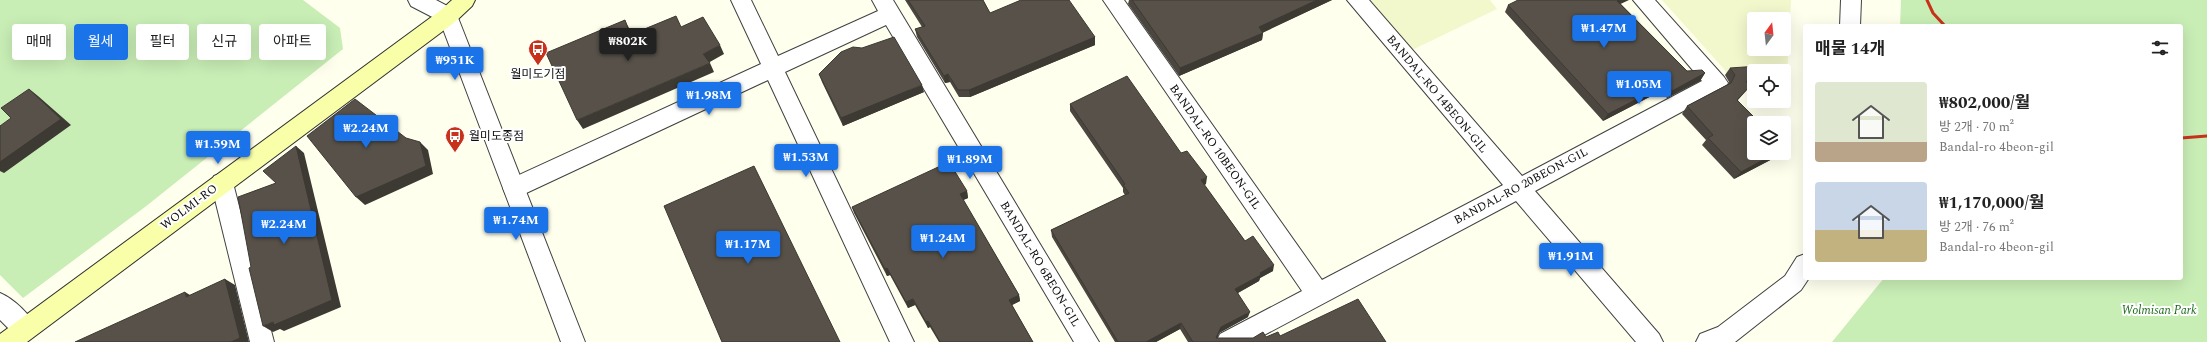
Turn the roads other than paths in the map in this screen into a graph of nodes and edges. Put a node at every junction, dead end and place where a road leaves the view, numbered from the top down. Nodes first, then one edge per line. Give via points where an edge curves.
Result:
1 (418, 0) edge
2 (466, 0) edge
3 (740, 0) edge
4 (1113, 0) edge
5 (1357, 0) edge
6 (1643, 0) edge
7 (1851, 0) edge
8 (886, 7) edge
9 (448, 16) junction
10 (1850, 24) edge
11 (773, 68) junction
12 (222, 183) junction
13 (514, 188) junction
14 (1517, 188) junction
15 (1803, 267) edge
16 (1318, 294) junction
17 (0, 304) edge
18 (17, 336) edge
19 (262, 342) edge
20 (573, 342) edge
21 (902, 342) edge
22 (1087, 342) edge
23 (1228, 342) edge
24 (1652, 342) edge
25 (1708, 342) edge

1 - 9 street
2 - 9 main road, WOLMI-RO
3 - 11 street
4 - 16 street, BANDAL-RO 10BEON-GIL
5 - 14 street, BANDAL-RO 14BEON-GIL
6 - 14 street, BANDAL-RO 20BEON-GIL via 1717,83
7 - 10 street
8 - 11 street
8 - 22 street, BANDAL-RO 6BEON-GIL
9 - 12 main road, WOLMI-RO
9 - 13 street
11 - 13 street
11 - 21 street
12 - 18 main road, WOLMI-RO
12 - 19 street
13 - 20 street
14 - 16 street, BANDAL-RO 20BEON-GIL
14 - 24 street, BANDAL-RO 14BEON-GIL
15 - 25 street via 1793,282 1726,335
16 - 23 street, BANDAL-RO 20BEON-GIL
17 - 18 street

